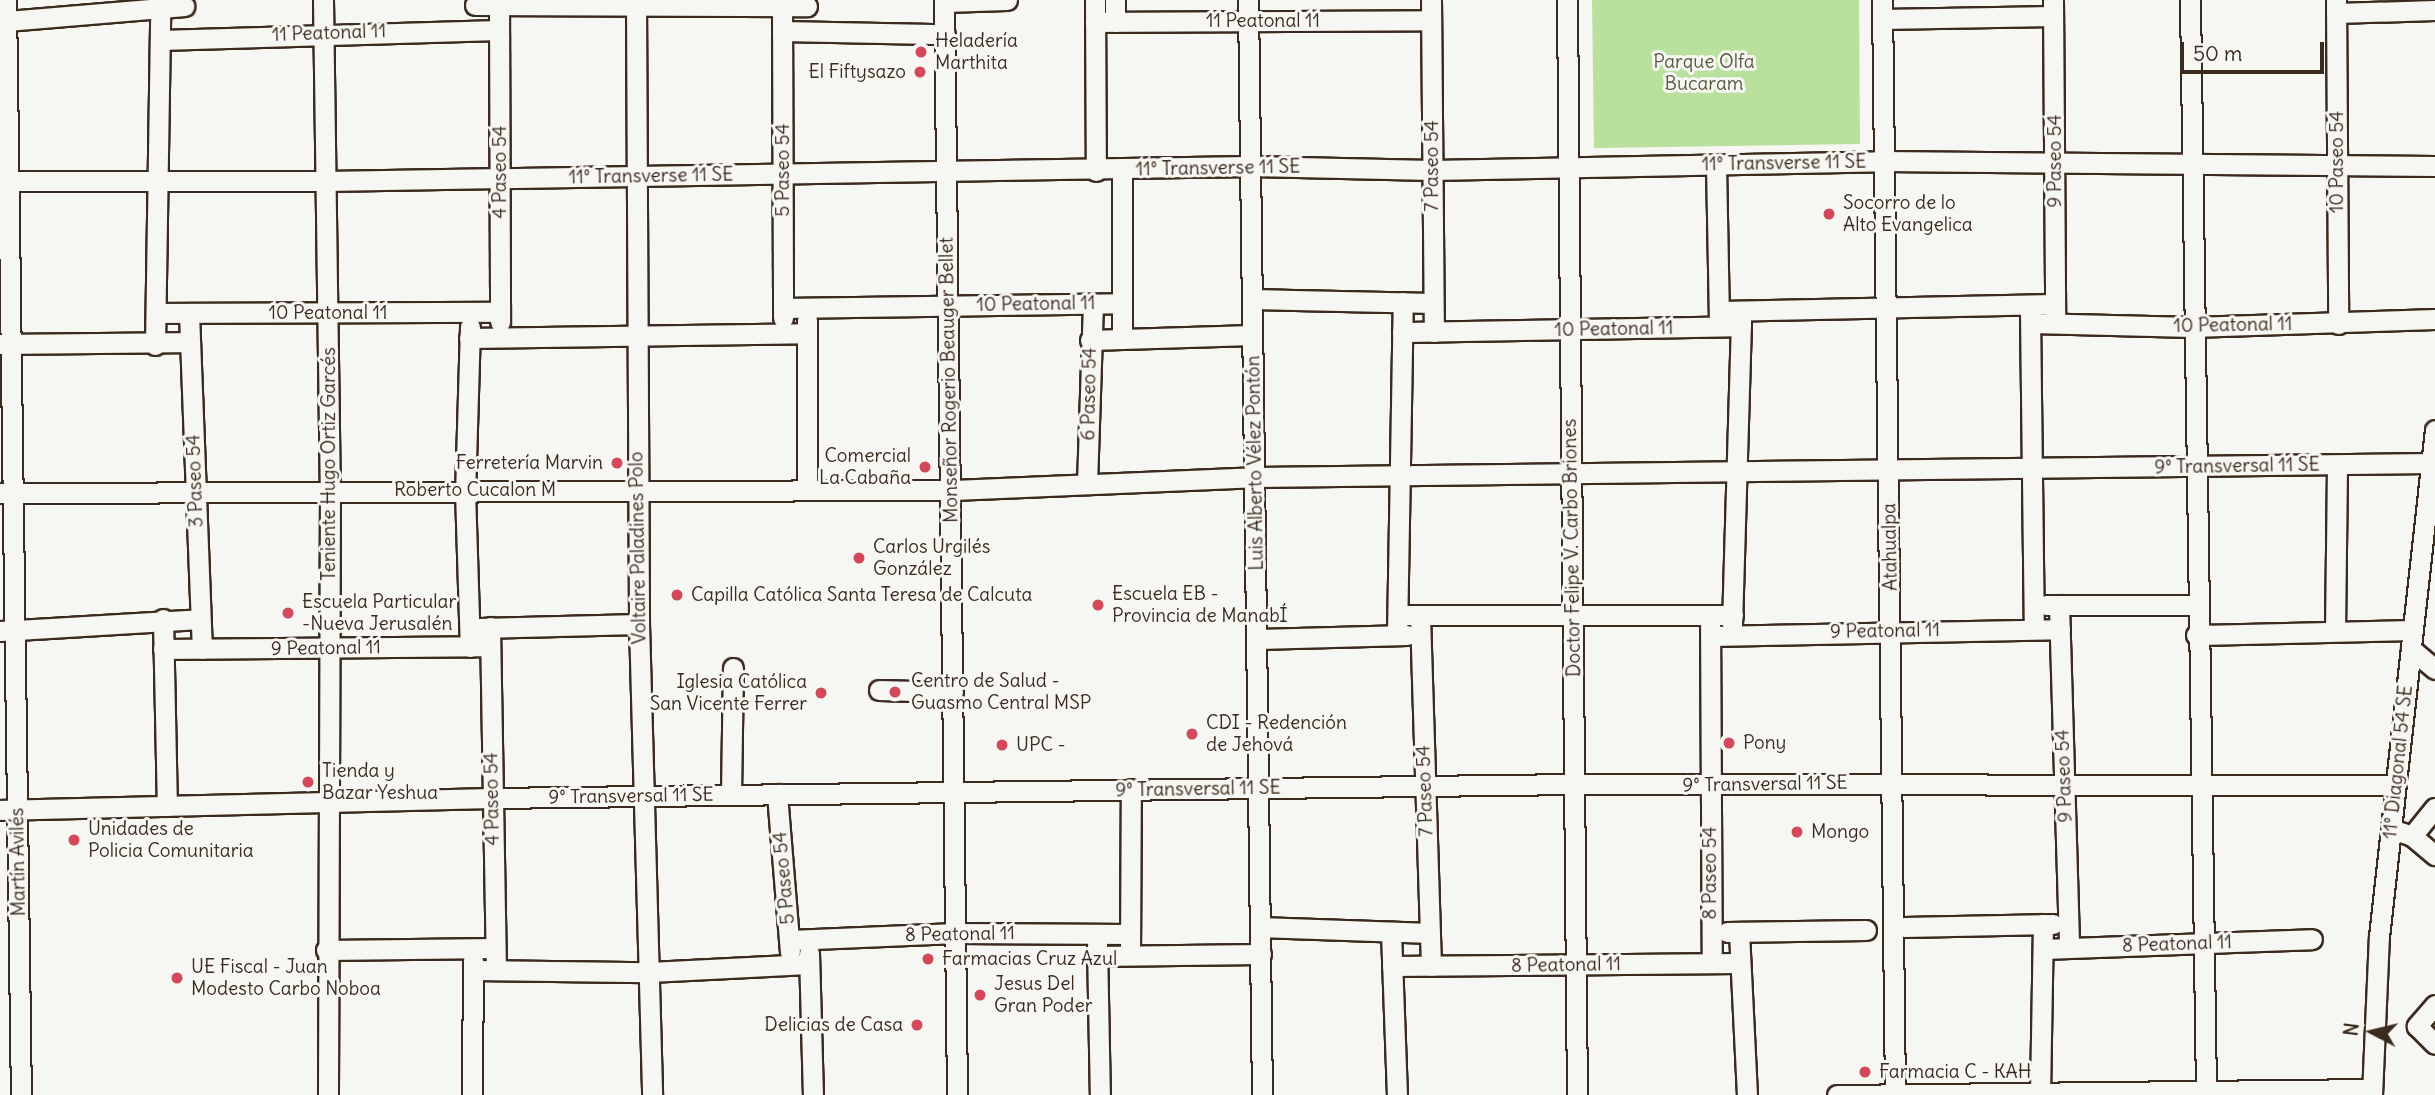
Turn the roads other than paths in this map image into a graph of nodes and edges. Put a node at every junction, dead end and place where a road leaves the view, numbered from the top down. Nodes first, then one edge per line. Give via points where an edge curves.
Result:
1 (6, 0) edge
2 (323, 0) edge
3 (1007, 0) edge
4 (1095, 0) edge
5 (1115, 0) edge
6 (1248, 0) edge
7 (1401, 0) edge
8 (1567, 0) edge
9 (2190, 0) edge
10 (944, 1) edge
11 (184, 3) edge
12 (475, 3) edge
13 (636, 3) edge
14 (807, 3) edge
15 (499, 5) junction
16 (782, 6) junction
17 (2368, 6) edge
18 (2336, 7) edge
19 (2030, 8) edge
20 (2053, 8) edge
21 (160, 9) junction
22 (1431, 10) edge
23 (1882, 10) edge
24 (2435, 10) edge
25 (1401, 20) junction
26 (7, 21) junction
27 (1249, 21) junction
28 (1095, 22) junction
29 (1115, 22) junction
30 (474, 29) junction
31 (499, 30) junction
32 (782, 31) junction
33 (807, 32) junction
34 (323, 33) junction
35 (945, 34) junction
36 (184, 38) junction
37 (160, 40) junction
38 (1884, 161) junction
39 (2056, 162) junction
40 (2190, 163) junction
41 (1716, 164) junction
42 (2337, 165) junction
43 (1251, 166) junction
44 (2435, 166) edge
45 (1568, 167) junction
46 (1122, 170) junction
47 (1432, 170) junction
48 (1096, 171) junction
49 (947, 173) junction
50 (783, 174) junction
51 (635, 176) junction
52 (500, 177) junction
53 (158, 180) junction
54 (4, 181) edge
55 (325, 181) junction
56 (1253, 299) junction
57 (1403, 302) junction
58 (1122, 303) junction
59 (1433, 303) junction
60 (1093, 304) junction
61 (949, 305) junction
62 (1888, 305) junction
63 (807, 307) junction
64 (783, 308) junction
65 (470, 312) junction
66 (500, 312) junction
67 (156, 313) junction
68 (188, 313) junction
69 (328, 313) junction
70 (2055, 313) junction
71 (2030, 314) junction
72 (1719, 319) junction
73 (1741, 319) junction
74 (2435, 319) edge
75 (2339, 324) junction
76 (2192, 327) junction
77 (1570, 329) junction
78 (1402, 332) junction
79 (1434, 332) junction
80 (783, 333) junction
81 (807, 333) junction
82 (1252, 335) junction
83 (637, 336) junction
84 (469, 338) junction
85 (500, 338) junction
86 (1122, 339) junction
87 (1090, 340) junction
88 (190, 342) junction
89 (6, 344) edge
90 (155, 345) junction
91 (2435, 430) edge
92 (2337, 465) junction
93 (2433, 465) edge
94 (2194, 467) junction
95 (2030, 469) junction
96 (1889, 471) junction
97 (1737, 472) junction
98 (1571, 474) junction
99 (1400, 475) junction
100 (1256, 477) junction
101 (1087, 484) junction
102 (330, 489) junction
103 (807, 490) junction
104 (951, 490) junction
105 (465, 491) junction
106 (638, 491) junction
107 (195, 492) junction
108 (7, 493) edge
109 (2059, 605) junction
110 (2196, 605) junction
111 (2034, 606) junction
112 (1573, 615) junction
113 (200, 618) junction
114 (163, 619) junction
115 (639, 624) junction
116 (1398, 625) junction
117 (1420, 625) junction
118 (1732, 625) junction
119 (1711, 626) junction
120 (2034, 629) junction
121 (2060, 629) junction
122 (8, 631) edge
123 (1891, 631) junction
124 (2335, 631) junction
125 (2196, 635) junction
126 (480, 637) junction
127 (1258, 639) junction
128 (2412, 639) junction
129 (163, 649) junction
130 (202, 649) junction
131 (329, 649) junction
132 (733, 668) dead end
133 (2435, 668) edge
134 (879, 690) dead end
135 (953, 692) junction
136 (1892, 782) junction
137 (2064, 782) junction
138 (2199, 782) junction
139 (1574, 784) junction
140 (1711, 785) junction
141 (2395, 785) junction
142 (1425, 787) junction
143 (1260, 788) junction
144 (1131, 789) junction
145 (954, 792) junction
146 (731, 794) junction
147 (777, 794) junction
148 (644, 796) junction
149 (492, 797) junction
150 (329, 803) junction
151 (167, 806) junction
152 (2435, 808) edge
153 (9, 810) edge
154 (2391, 829) junction
155 (2412, 836) junction
156 (2435, 855) edge
157 (2042, 924) junction
158 (2068, 924) junction
159 (1904, 927) dead end
160 (1261, 928) junction
161 (1866, 930) dead end
162 (1391, 932) junction
163 (1710, 932) junction
164 (1739, 932) junction
165 (956, 933) junction
166 (1430, 933) junction
167 (1097, 934) junction
168 (1130, 934) junction
169 (799, 939) junction
170 (2312, 939) dead end
171 (2203, 943) junction
172 (2069, 947) junction
173 (495, 948) junction
174 (2043, 948) junction
175 (473, 949) junction
176 (326, 950) junction
177 (1261, 954) junction
178 (1130, 955) junction
179 (1097, 956) junction
180 (1713, 962) junction
181 (799, 963) junction
182 (1740, 963) junction
183 (1576, 965) junction
184 (1392, 966) junction
185 (1431, 966) junction
186 (474, 970) junction
187 (496, 970) junction
188 (649, 972) junction
189 (2435, 1005) edge
190 (2435, 1044) edge
191 (2372, 1092) edge
192 (2205, 1093) edge
193 (2040, 1094) edge
194 (21, 1095) edge
195 (328, 1095) edge
196 (472, 1095) edge
197 (652, 1095) edge
198 (813, 1095) edge
199 (957, 1095) edge
200 (1100, 1095) edge
201 (1262, 1095) edge
202 (1397, 1095) edge
203 (1577, 1095) edge
204 (1747, 1095) edge
205 (1837, 1095) edge
206 (1895, 1095) edge

1 - 26 street, Martín Avilés
2 - 34 street, Teniente Hugo Ortiz Garcés
3 - 10 street
4 - 28 street
5 - 29 street
6 - 27 street, Luis Alberto Vélez Pontón
7 - 25 street
8 - 45 street, Doctor Felipe V. Carbo Briones
9 - 40 street
10 - 35 street, Monseñor Rogerio Beauger Bellet
11 - 21 street
11 - 36 street
12 - 15 street
12 - 30 street
13 - 15 street
13 - 16 street
13 - 51 street, Voltaire Paladines Polo
14 - 16 street
14 - 33 street
15 - 31 street, 4 Paseo 54
16 - 32 street, 5 Paseo 54
17 - 18 street
17 - 24 street
18 - 42 street, 10 Paseo 54
19 - 20 street
19 - 23 street
20 - 39 street, 9 Paseo 54
21 - 26 street
21 - 37 street
22 - 25 street, 11 Peatonal 11
22 - 47 street, 7 Paseo 54
23 - 38 street, Atahualpa
25 - 27 street, 11 Peatonal 11
26 - 54 street, Martín Avilés
27 - 29 street, 11 Peatonal 11
27 - 43 street, Luis Alberto Vélez Pontón
28 - 29 street, 11 Peatonal 11
28 - 48 street
30 - 31 street, 11 Peatonal 11
30 - 34 street, 11 Peatonal 11
31 - 52 street, 4 Paseo 54
32 - 33 street
32 - 50 street, 5 Paseo 54
33 - 35 street
34 - 36 street, 11 Peatonal 11
34 - 55 street, Teniente Hugo Ortiz Garcés
35 - 49 street, Monseñor Rogerio Beauger Bellet
36 - 37 street, 11 Peatonal 11
37 - 53 street
38 - 39 street, 11° Transverse 11 SE
38 - 41 street, 11° Transverse 11 SE
38 - 62 street, Atahualpa
39 - 40 street, 11° Transverse 11 SE
39 - 70 street, 9 Paseo 54
40 - 42 street, 11° Transverse 11 SE
40 - 76 street
41 - 45 street, 11° Transverse 11 SE
41 - 72 street
42 - 44 street, 11° Transverse 11 SE
42 - 75 street, 10 Paseo 54
43 - 46 street, 11° Transverse 11 SE
43 - 47 street, 11° Transverse 11 SE
43 - 56 street, Luis Alberto Vélez Pontón
45 - 47 street, 11° Transverse 11 SE
45 - 77 street, Doctor Felipe V. Carbo Briones
46 - 48 street, 11° Transverse 11 SE
46 - 58 street, 6 Paseo 54
47 - 59 street, 7 Paseo 54
48 - 49 street, 11° Transverse 11 SE
49 - 50 street, 11° Transverse 11 SE
49 - 61 street, Monseñor Rogerio Beauger Bellet
50 - 51 street, 11° Transverse 11 SE
50 - 64 street, 5 Paseo 54
51 - 52 street, 11° Transverse 11 SE
51 - 83 street, Voltaire Paladines Polo
52 - 55 street, 11° Transverse 11 SE
52 - 66 street, 4 Paseo 54
53 - 54 street, 11° Transverse 11 SE
53 - 55 street, 11° Transverse 11 SE
53 - 67 street
54 - 89 street, Martín Avilés
55 - 69 street, Teniente Hugo Ortiz Garcés
56 - 57 street
56 - 82 street, Luis Alberto Vélez Pontón
57 - 59 street
57 - 78 street
58 - 60 street, 10 Peatonal 11
58 - 86 street, 6 Paseo 54
59 - 79 street, 7 Paseo 54
60 - 61 street, 10 Peatonal 11
60 - 87 street, 6 Paseo 54
61 - 63 street, 10 Peatonal 11
61 - 104 street, Monseñor Rogerio Beauger Bellet
62 - 71 street, 10 Peatonal 11
62 - 73 street, 10 Peatonal 11
62 - 96 street, Atahualpa
63 - 64 street, 10 Peatonal 11
63 - 81 street
64 - 80 street, 5 Paseo 54
65 - 66 street, 10 Peatonal 11
65 - 69 street, 10 Peatonal 11
65 - 84 street, 4 Paseo 54
66 - 85 street, 4 Paseo 54
67 - 68 street, 10 Peatonal 11
67 - 90 street
68 - 69 street, 10 Peatonal 11
68 - 88 street, 3 Paseo 54
69 - 102 street, Teniente Hugo Ortiz Garcés
70 - 71 street, 10 Peatonal 11
70 - 76 street, 10 Peatonal 11
71 - 95 street
72 - 73 street, 10 Peatonal 11
72 - 77 street, 10 Peatonal 11
73 - 97 street
74 - 75 street, 10 Peatonal 11
75 - 76 street, 10 Peatonal 11
76 - 94 street
77 - 79 street, 10 Peatonal 11
77 - 98 street, Doctor Felipe V. Carbo Briones
78 - 79 street, 10 Peatonal 11
78 - 99 street
80 - 81 street
80 - 83 street
81 - 103 street
82 - 86 street, 10 Peatonal 11
82 - 100 street, Luis Alberto Vélez Pontón
83 - 85 street
83 - 106 street, Voltaire Paladines Polo
84 - 85 street
84 - 105 street, 4 Paseo 54
86 - 87 street, 10 Peatonal 11
87 - 101 street, 6 Paseo 54
88 - 90 street
88 - 107 street, 3 Paseo 54
89 - 90 street
89 - 108 street, Martín Avilés
91 - 93 street, 11° Diagonal 54 SE
92 - 93 street, 9° Transversal 11 SE
92 - 94 street, 9° Transversal 11 SE
92 - 124 street
93 - 128 street, 11° Diagonal 54 SE
94 - 95 street, 9° Transversal 11 SE
94 - 110 street
95 - 96 street, 9° Transversal 11 SE
95 - 111 street
96 - 97 street, 9° Transversal 11 SE
96 - 123 street, Atahualpa
97 - 98 street, 9° Transversal 11 SE
97 - 118 street
98 - 99 street, 9° Transversal 11 SE
98 - 112 street, Doctor Felipe V. Carbo Briones
99 - 100 street, 9° Transversal 11 SE
99 - 116 street
100 - 101 street, 9° Transversal 11 SE
100 - 127 street, Luis Alberto Vélez Pontón
101 - 104 street, 9° Transversal 11 SE
102 - 105 street, Roberto Cucalon M
102 - 107 street, Roberto Cucalon M
102 - 131 street, Teniente Hugo Ortiz Garcés
103 - 104 street, Roberto Cucalon M
103 - 106 street, Roberto Cucalon M
104 - 135 street, Monseñor Rogerio Beauger Bellet
105 - 106 street, Roberto Cucalon M
105 - 126 street, 4 Paseo 54
106 - 115 street, Voltaire Paladines Polo
107 - 108 street, Roberto Cucalon M
107 - 113 street, 3 Paseo 54
108 - 122 street, Martín Avilés
109 - 110 street
109 - 111 street
109 - 121 street, 9 Paseo 54
110 - 125 street
111 - 120 street
112 - 117 street, 9 Peatonal 11
112 - 119 street, 9 Peatonal 11
112 - 139 street, Doctor Felipe V. Carbo Briones
113 - 114 street
113 - 130 street, 3 Paseo 54
114 - 122 street
114 - 129 street
115 - 126 street, 9 Peatonal 11
115 - 148 street, Voltaire Paladines Polo
116 - 117 street, 9 Peatonal 11
116 - 127 street, 9 Peatonal 11
117 - 142 street, 7 Paseo 54
118 - 119 street, 9 Peatonal 11
118 - 123 street, 9 Peatonal 11
119 - 140 street, 8 Paseo 54
120 - 121 street, 9 Peatonal 11
120 - 123 street, 9 Peatonal 11
121 - 137 street, 9 Paseo 54
122 - 153 street, Martín Avilés
123 - 136 street, Atahualpa
124 - 125 street
124 - 128 street
125 - 138 street
126 - 131 street, 9 Peatonal 11
126 - 149 street, 4 Paseo 54
127 - 143 street, Luis Alberto Vélez Pontón
128 - 133 street
128 - 141 street, 11° Diagonal 54 SE
129 - 130 street, 9 Peatonal 11
129 - 151 street
130 - 131 street, 9 Peatonal 11
131 - 150 street, Teniente Hugo Ortiz Garcés
132 - 146 street
134 - 135 street
135 - 145 street, Monseñor Rogerio Beauger Bellet
136 - 137 street, 9° Transversal 11 SE
136 - 140 street, 9° Transversal 11 SE
136 - 206 street, Atahualpa
137 - 138 street, 9° Transversal 11 SE
137 - 158 street, 9 Paseo 54
138 - 141 street, 9° Transversal 11 SE
138 - 171 street
139 - 140 street, 9° Transversal 11 SE
139 - 142 street, 9° Transversal 11 SE
139 - 183 street, Doctor Felipe V. Carbo Briones
140 - 163 street, 8 Paseo 54
141 - 154 street, 11° Diagonal 54 SE
142 - 143 street, 9° Transversal 11 SE
142 - 166 street, 7 Paseo 54
143 - 144 street, 9° Transversal 11 SE
143 - 160 street, Luis Alberto Vélez Pontón
144 - 145 street, 9° Transversal 11 SE
144 - 168 street
145 - 147 street, 9° Transversal 11 SE
145 - 165 street, Monseñor Rogerio Beauger Bellet
146 - 147 street, 9° Transversal 11 SE
146 - 148 street, 9° Transversal 11 SE
147 - 169 street, 5 Paseo 54
148 - 149 street, 9° Transversal 11 SE
148 - 188 street, Voltaire Paladines Polo
149 - 150 street, 9° Transversal 11 SE
149 - 173 street, 4 Paseo 54
150 - 151 street, 9° Transversal 11 SE
150 - 176 street, Teniente Hugo Ortiz Garcés
151 - 153 street, 9° Transversal 11 SE
152 - 155 street
153 - 194 street, Martín Avilés
154 - 155 street
154 - 191 street, 11° Diagonal 54 SE via 2379,937
155 - 156 street
157 - 158 street
157 - 159 street
157 - 174 street
158 - 172 street, 9 Paseo 54
160 - 162 street
160 - 177 street, Luis Alberto Vélez Pontón
161 - 164 street
162 - 166 street
162 - 184 street
163 - 164 street
163 - 180 street, 8 Paseo 54
164 - 182 street, 8 Paseo 54
165 - 167 street, 8 Peatonal 11
165 - 169 street, 8 Peatonal 11
165 - 199 street, Monseñor Rogerio Beauger Bellet
166 - 185 street, 7 Paseo 54
167 - 168 street, 8 Peatonal 11
167 - 179 street
168 - 178 street
169 - 181 street, 5 Paseo 54
170 - 171 street, 8 Peatonal 11
171 - 172 street, 8 Peatonal 11
171 - 192 street
172 - 174 street, 8 Peatonal 11
173 - 175 street
173 - 187 street, 4 Paseo 54
174 - 193 street
175 - 176 street
175 - 186 street
176 - 195 street, Teniente Hugo Ortiz Garcés
177 - 178 street
177 - 201 street, Luis Alberto Vélez Pontón
178 - 179 street
179 - 200 street
180 - 182 street, 8 Peatonal 11
180 - 183 street, 8 Peatonal 11
181 - 188 street
181 - 198 street, 5 Paseo 54
182 - 204 street, 8 Paseo 54
183 - 185 street, 8 Peatonal 11
183 - 203 street, Doctor Felipe V. Carbo Briones
184 - 185 street, 8 Peatonal 11
184 - 202 street
186 - 187 street
186 - 196 street
187 - 188 street
188 - 197 street, Voltaire Paladines Polo
189 - 190 street via 2417,1026
191 - 192 street
192 - 193 street
193 - 206 street
205 - 206 street

